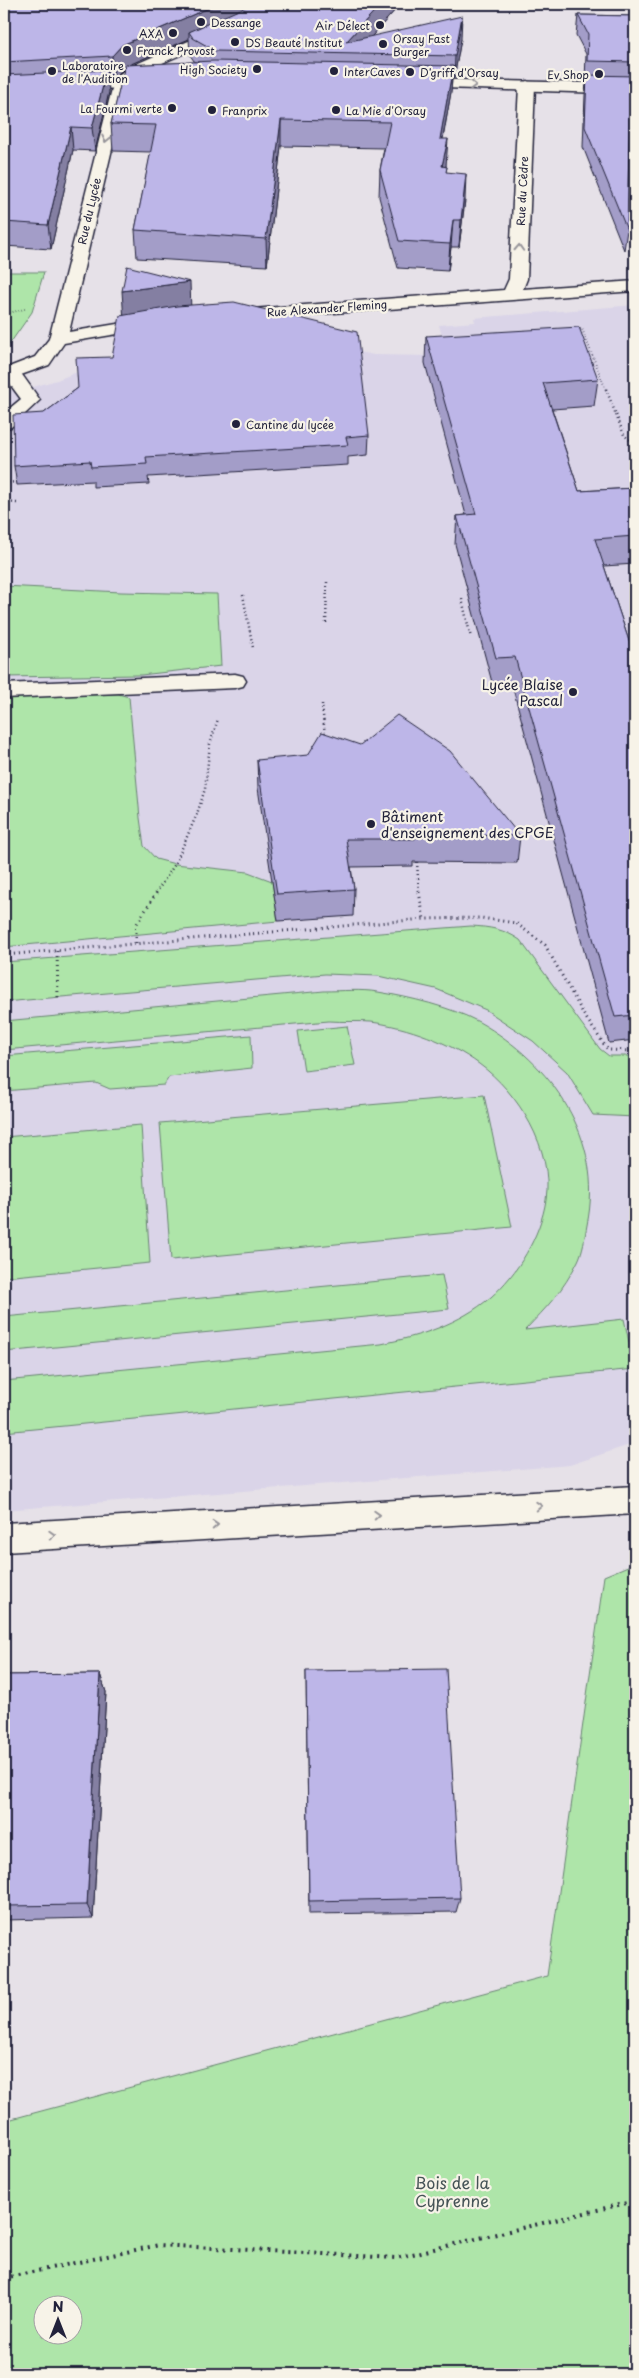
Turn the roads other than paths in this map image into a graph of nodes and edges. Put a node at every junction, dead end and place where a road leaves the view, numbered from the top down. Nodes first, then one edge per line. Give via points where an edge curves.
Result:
1 (284, 4) edge
2 (171, 81) edge
3 (119, 84) junction
4 (402, 84) edge
5 (527, 86) junction
6 (635, 89) edge
7 (4, 91) edge
8 (635, 286) edge
9 (511, 295) junction
10 (224, 316) edge
11 (168, 321) edge
12 (58, 339) junction
13 (7, 374) edge
14 (4, 423) edge
15 (234, 682) road end
16 (4, 691) edge
17 (635, 1500) edge
18 (4, 1538) edge

1 - 3 street via 183,59 130,72
2 - 3 street
3 - 7 street
3 -> 12 street, Rue du Lycée
4 -> 5 street
5 - 6 street
9 -> 5 street, Rue du Cèdre via 518,279
8 - 9 street, Rue Alexander Fleming
9 - 10 street, Rue Alexander Fleming
11 - 12 street
12 - 13 street via 42,361
13 - 14 street via 32,400
15 - 16 street
18 -> 17 street

